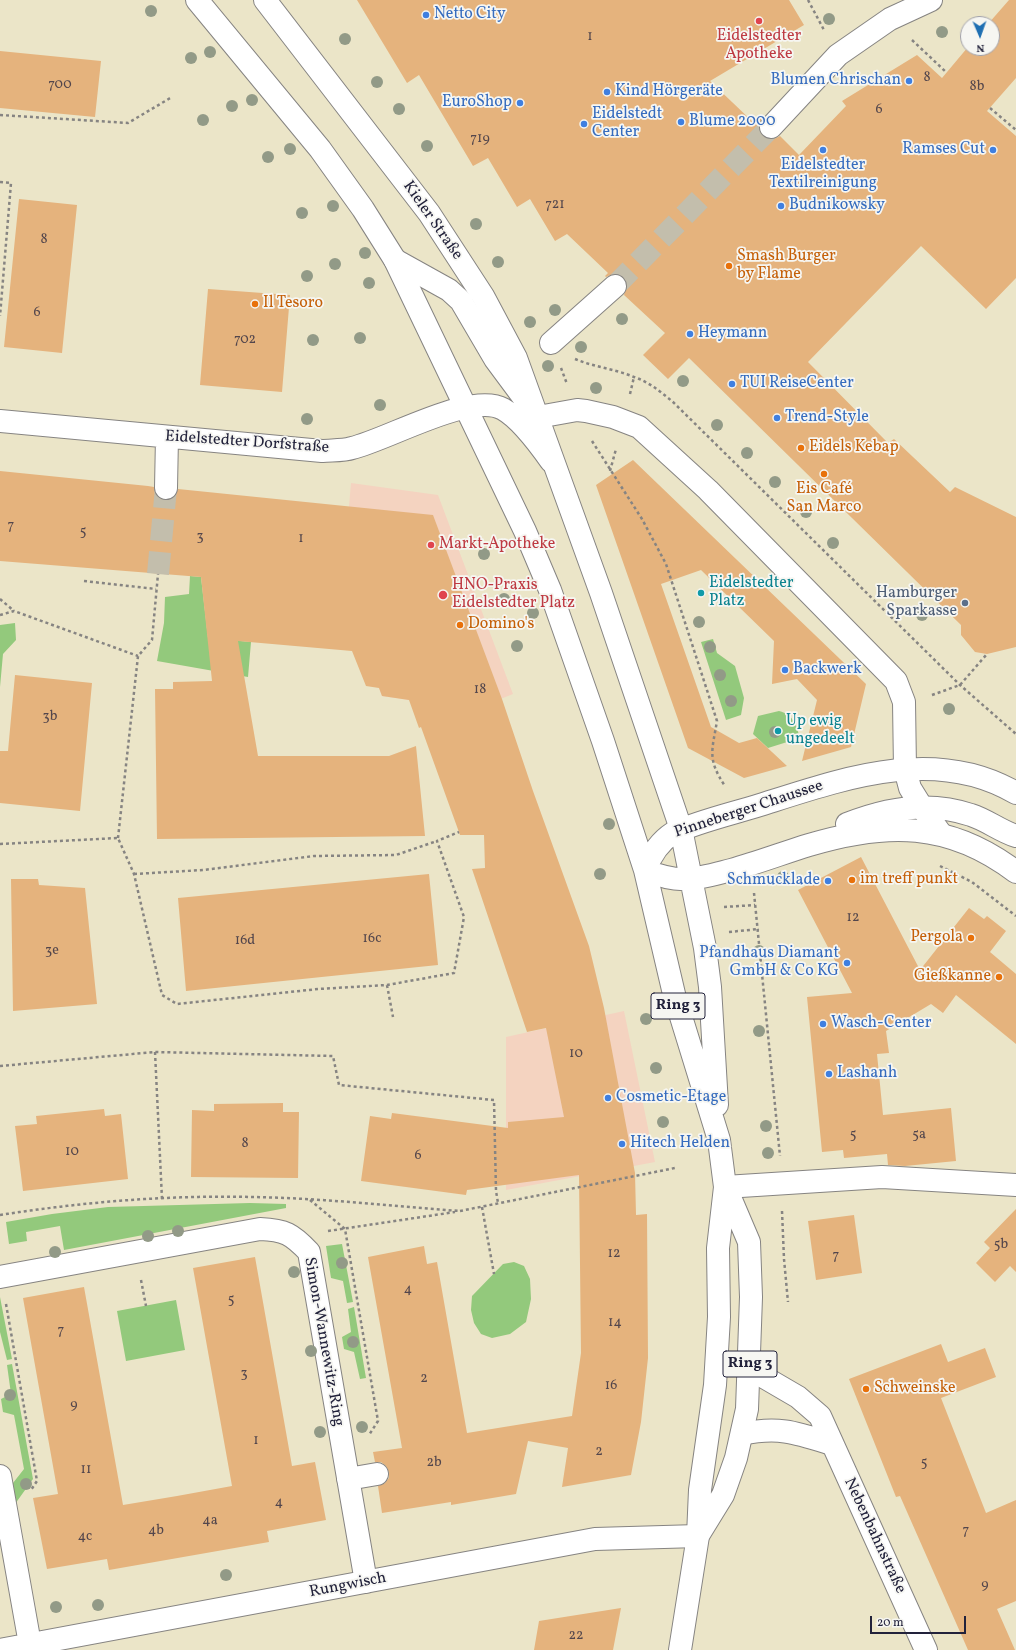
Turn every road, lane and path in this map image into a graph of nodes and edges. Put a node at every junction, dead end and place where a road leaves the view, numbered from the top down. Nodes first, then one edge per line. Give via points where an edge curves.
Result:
1 (197, 0) edge
2 (265, 0) edge
3 (808, 0) edge
4 (931, 0) edge
5 (890, 19) junction
6 (838, 55) junction
7 (946, 72) dead end
8 (172, 97) dead end
9 (990, 108) dead end
10 (0, 115) edge
11 (771, 127) tunnel mouth
12 (1016, 130) edge
13 (0, 182) edge
14 (395, 260) junction
15 (616, 286) tunnel mouth
16 (0, 316) edge
17 (551, 343) joint
18 (634, 377) junction
19 (628, 400) dead end
20 (464, 408) junction
21 (538, 417) junction
22 (0, 421) edge
23 (168, 437) junction
24 (591, 439) dead end
25 (618, 444) dead end
26 (556, 468) junction
27 (610, 472) junction
28 (166, 488) tunnel mouth
29 (158, 574) tunnel mouth
30 (84, 582) dead end
31 (156, 589) junction
32 (0, 599) edge
33 (14, 611) junction
34 (0, 615) edge
35 (987, 654) dead end
36 (138, 656) junction
37 (960, 685) junction
38 (1016, 734) edge
39 (905, 768) junction
40 (728, 790) dead end
41 (1016, 793) edge
42 (921, 806) junction
43 (681, 829) junction
44 (459, 832) dead end
45 (941, 834) junction
46 (1016, 836) edge
47 (118, 838) junction
48 (437, 841) junction
49 (0, 844) edge
50 (808, 845) junction
51 (935, 863) dead end
52 (645, 870) junction
53 (1016, 872) edge
54 (134, 874) junction
55 (692, 880) junction
56 (753, 887) dead end
57 (758, 889) dead end
58 (754, 894) junction
59 (755, 905) junction
60 (734, 907) dead end
61 (1016, 916) edge
62 (758, 929) junction
63 (728, 932) dead end
64 (387, 985) junction
65 (393, 1016) dead end
66 (155, 1052) junction
67 (0, 1066) edge
68 (719, 1140) junction
69 (675, 1168) dead end
70 (780, 1183) junction
71 (1016, 1185) edge
72 (725, 1187) junction
73 (162, 1199) junction
74 (310, 1199) junction
75 (498, 1203) junction
76 (482, 1207) junction
77 (460, 1211) junction
78 (0, 1215) edge
79 (345, 1229) junction
80 (293, 1236) junction
81 (494, 1274) dead end
82 (0, 1277) edge
83 (141, 1279) dead end
84 (5, 1300) dead end
85 (788, 1302) dead end
86 (146, 1306) dead end
87 (750, 1369) junction
88 (742, 1434) junction
89 (832, 1444) junction
90 (374, 1474) joint
91 (0, 1476) edge
92 (348, 1479) junction
93 (29, 1493) dead end
94 (698, 1536) junction
95 (366, 1582) junction
96 (30, 1644) junction
97 (0, 1650) edge
98 (680, 1650) edge
99 (926, 1650) edge

1 - 14 main road via 320,149 363,209
2 - 21 main road, Kieler Straße via 429,213 483,296 516,358
3 - 6 path
4 - 5 main road
5 - 6 main road
5 - 7 path
6 - 11 main road
8 - 10 path via 128,123
9 - 12 path
13 - 16 path via 11,183
14 - 20 main road
14 - 21 main road via 449,290 461,301 495,360
15 - 17 main road
17 - 18 path via 589,365
18 - 19 path
18 - 37 path via 652,386 673,402
20 - 23 main road, Eidelstedter Dorfstraße via 352,448 322,451
20 - 26 main road, Eidelstedter Dorfstraße via 485,406 503,409 528,432
20 - 52 main road via 525,531 550,590
21 - 26 main road, Kieler Straße
21 - 39 main road via 577,410 613,417 639,427 708,490 896,681 904,702
22 - 23 main road, Eidelstedter Dorfstraße
23 - 28 main road
24 - 27 path
25 - 27 path
26 - 43 main road via 612,623
27 - 40 path via 642,519 666,564 717,721 712,763
29 - 31 path
30 - 31 path
31 - 36 path via 152,640
32 - 33 path
33 - 34 path
33 - 36 path
35 - 37 path
36 - 47 path
37 - 38 path
39 - 41 main road, Pinneberger Chaussee via 938,769 970,775
39 - 42 main road via 910,788
39 - 43 main road, Pinneberger Chaussee via 845,779
42 - 45 main road
42 - 46 main road via 971,815
42 - 50 main road via 852,822
43 - 52 main road, Pinneberger Chaussee via 660,843
43 - 55 main road
44 - 48 path
45 - 50 main road via 913,830 874,831
45 - 53 main road via 1000,859
47 - 49 path
47 - 54 path
48 - 54 path via 396,855 314,856 203,870
48 - 64 path via 464,917 454,973
50 - 55 main road via 749,866
51 - 61 path via 972,882
52 - 55 main road via 667,878
52 - 68 main road, Ring 3 via 674,994
54 - 64 path via 162,995 177,1004 318,989
55 - 68 main road, Ring 3 via 710,987
56 - 58 path
57 - 58 path
58 - 59 path
59 - 60 path
59 - 62 path
62 - 63 path
62 - 70 path
64 - 65 path
66 - 67 path
66 - 73 path
66 - 75 path via 333,1056 339,1085 494,1100
68 - 72 main road, Ring 3
69 - 75 path
70 - 71 main road via 882,1177
70 - 72 main road
70 - 85 path
72 - 87 main road, Ring 3 via 749,1242
72 - 94 main road, Ring 3 via 718,1248 717,1354 700,1490
73 - 74 path
73 - 78 path via 87,1204
74 - 77 path
74 - 79 path
75 - 76 path
76 - 77 path
76 - 81 path
77 - 79 path
79 - 80 path
79 - 90 path via 378,1421 365,1441
80 - 82 main road, Simon-Wannewitz-Ring via 279,1230 260,1229
80 - 92 main road, Simon-Wannewitz-Ring via 309,1252
83 - 86 path
84 - 93 path via 38,1481
87 - 88 main road, Ring 3
87 - 89 main road, Nebenbahnstraße via 808,1404 820,1416
88 - 89 main road via 760,1430 786,1430
88 - 94 main road, Ring 3 via 723,1495
89 - 99 main road, Nebenbahnstraße
90 - 92 main road
91 - 96 main road
92 - 95 main road, Simon-Wannewitz-Ring
94 - 95 main road, Rungwisch via 595,1539
94 - 98 main road, Ring 3
95 - 96 main road, Rungwisch
96 - 97 main road, Rungwisch

